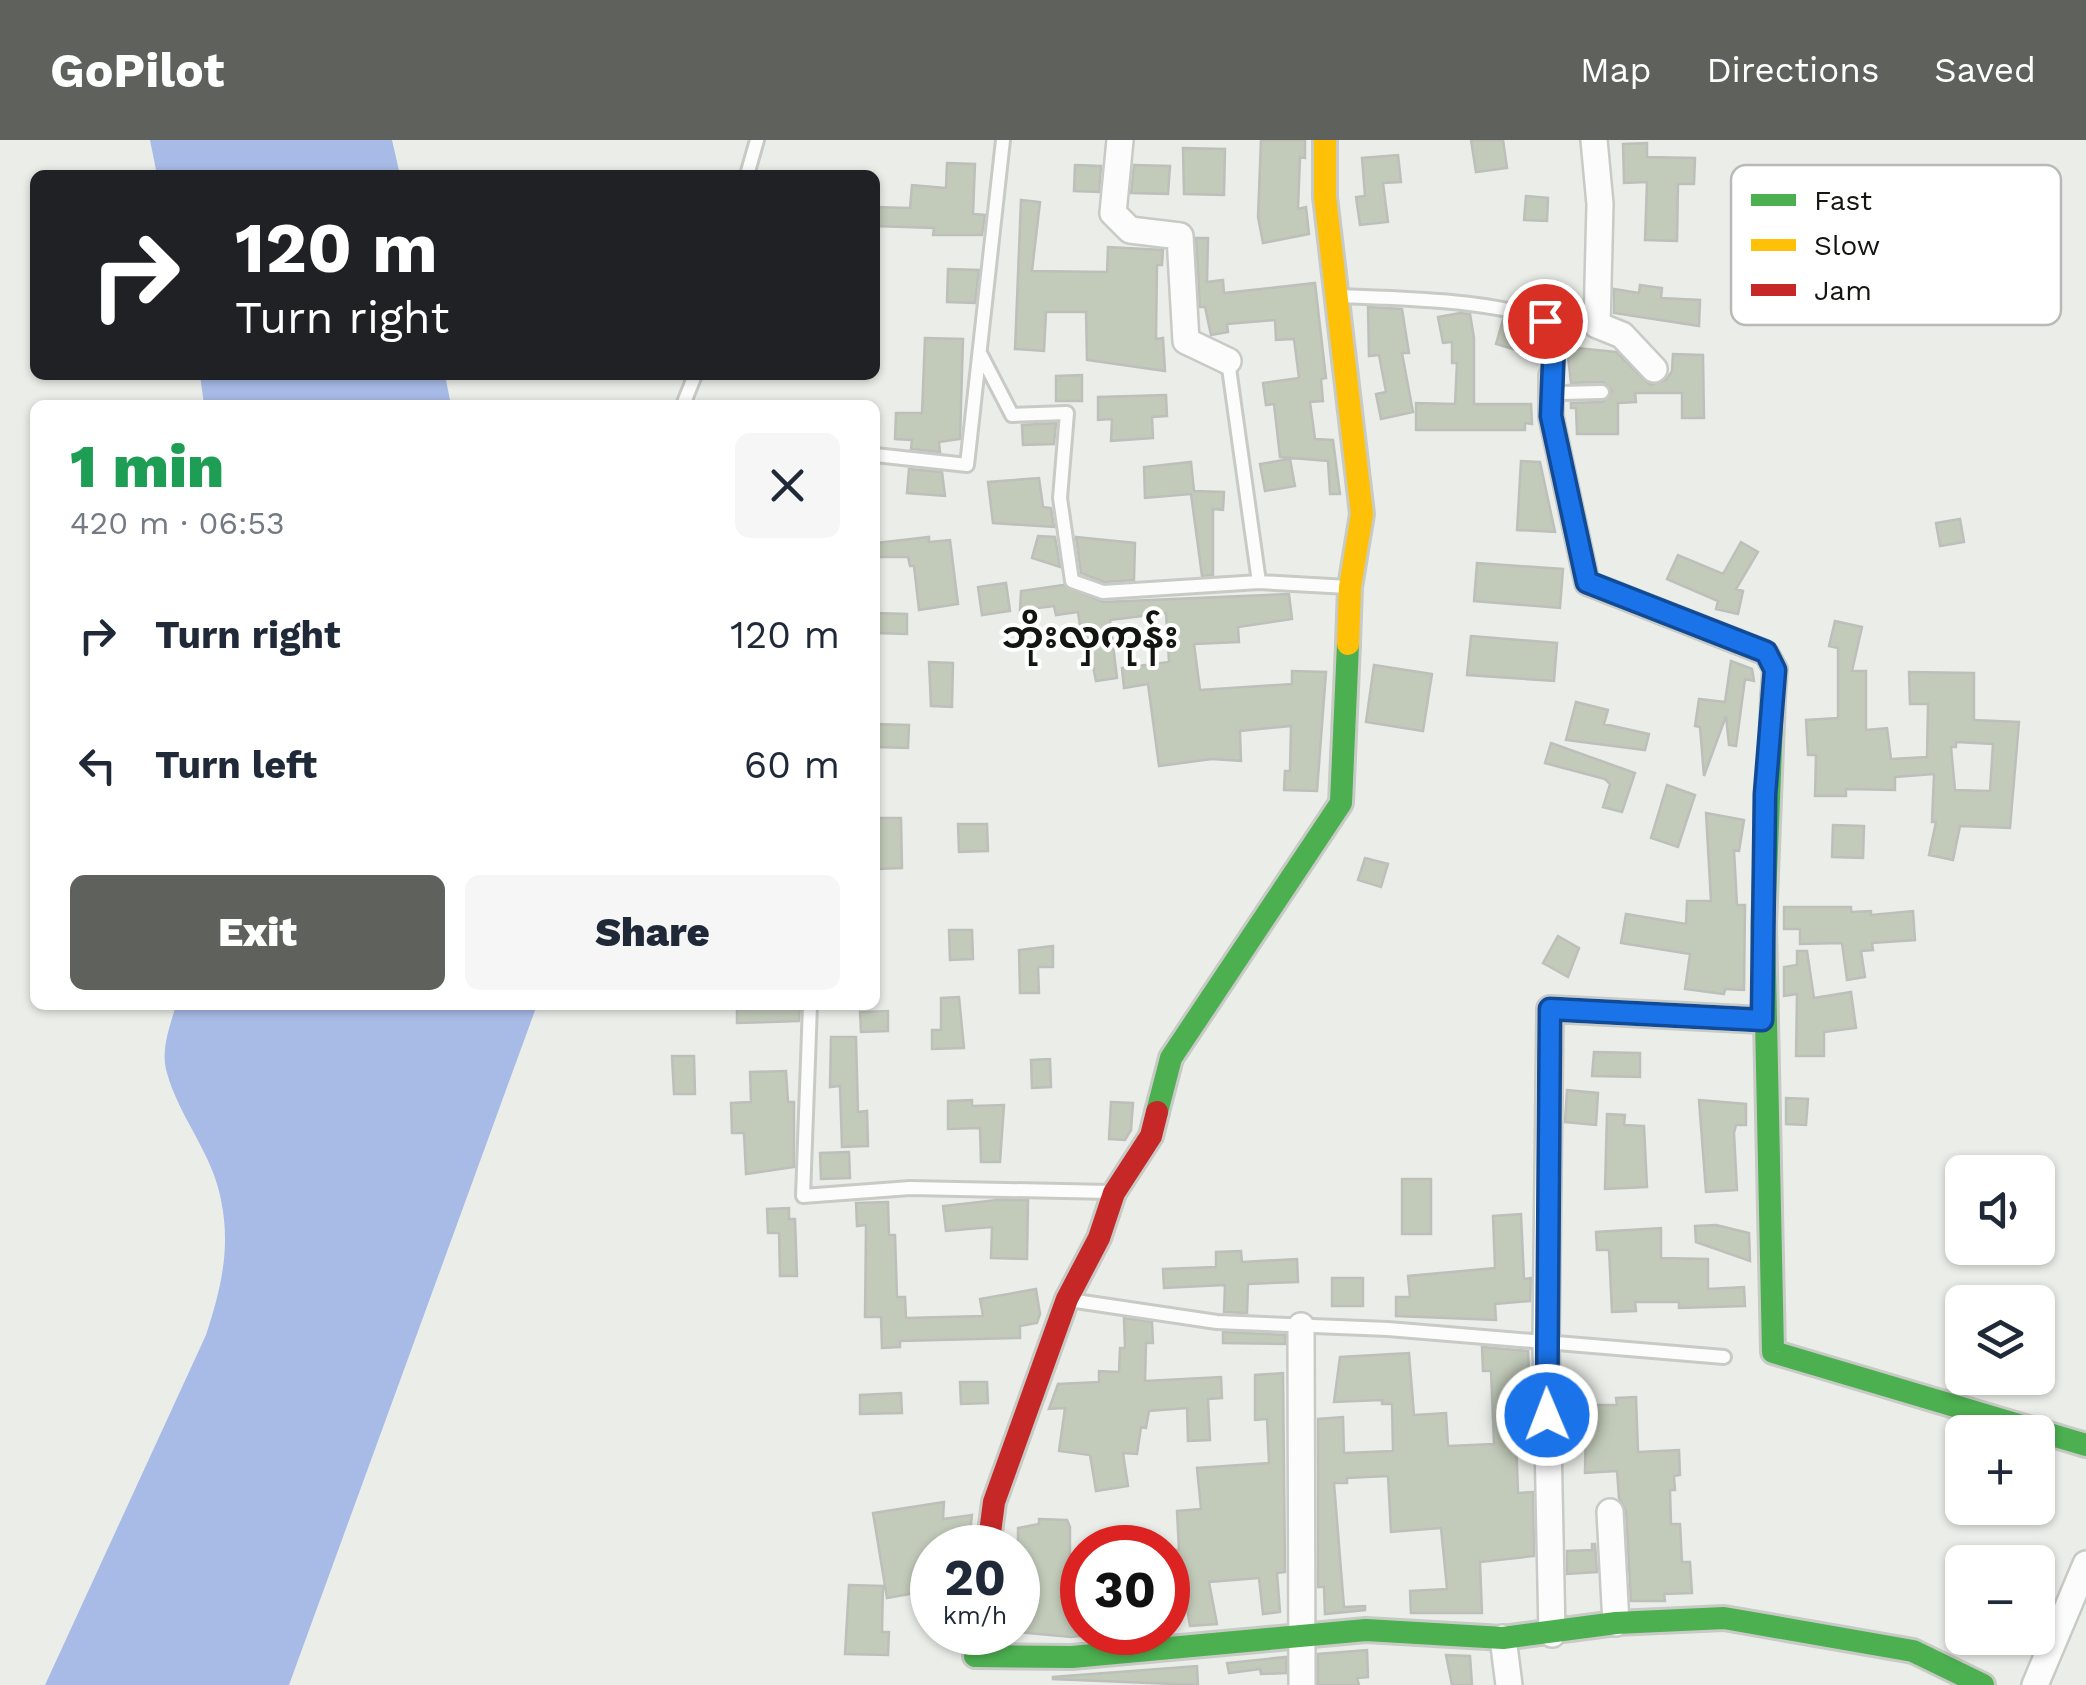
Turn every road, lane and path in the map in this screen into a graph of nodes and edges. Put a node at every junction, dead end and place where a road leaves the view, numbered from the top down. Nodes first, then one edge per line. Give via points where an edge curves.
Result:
1 (757, 140) edge
2 (1003, 140) edge
3 (1120, 140) edge
4 (1325, 140) edge
5 (1594, 140) edge
6 (748, 170) edge
7 (1339, 296) junction
8 (981, 356) junction
9 (1228, 361) joint
10 (1654, 369) dead end
11 (1551, 376) junction
12 (1602, 392) dead end
13 (880, 456) edge
14 (1259, 582) junction
15 (1350, 587) junction
16 (810, 1010) edge
17 (1762, 1020) junction
18 (1114, 1192) junction
19 (1067, 1299) junction
20 (1301, 1326) junction
21 (1546, 1342) junction
22 (1724, 1357) dead end
23 (2086, 1444) edge
24 (1610, 1512) dead end
25 (991, 1525) edge
26 (2086, 1564) edge
27 (1616, 1623) junction
28 (1552, 1634) junction
29 (1303, 1636) junction
30 (1503, 1638) junction
31 (974, 1655) edge
32 (1302, 1685) edge
33 (1509, 1685) edge
34 (1983, 1685) edge
35 (2034, 1685) edge

1 - 6 lane
2 - 8 lane
3 - 9 street via 1114,214 1130,230 1180,236 1186,340
4 - 7 street via 1325,196
5 - 10 street via 1600,204 1596,325 1622,335
7 - 11 lane via 1458,302 1535,316 1552,329
7 - 15 street via 1362,514
8 - 13 lane via 967,466
8 - 14 lane via 1012,415 1068,413 1060,498 1072,581 1103,592
9 - 14 lane
11 - 12 lane via 1560,392
11 - 17 street via 1551,416 1587,582 1766,652 1775,670 1765,794
14 - 15 lane
15 - 18 street via 1341,803 1172,1058 1151,1136
16 - 18 lane via 803,1196 910,1188
17 - 21 street via 1550,1009
17 - 23 street via 1774,1352
18 - 19 street
19 - 20 lane via 1217,1322
19 - 25 street
20 - 21 lane
20 - 29 street
21 - 22 lane
21 - 28 street
24 - 27 street
26 - 35 street
27 - 28 street
27 - 34 street via 1724,1618 1913,1651
28 - 30 street
29 - 30 street via 1366,1630
29 - 31 street via 1072,1656
29 - 32 street
30 - 33 street

